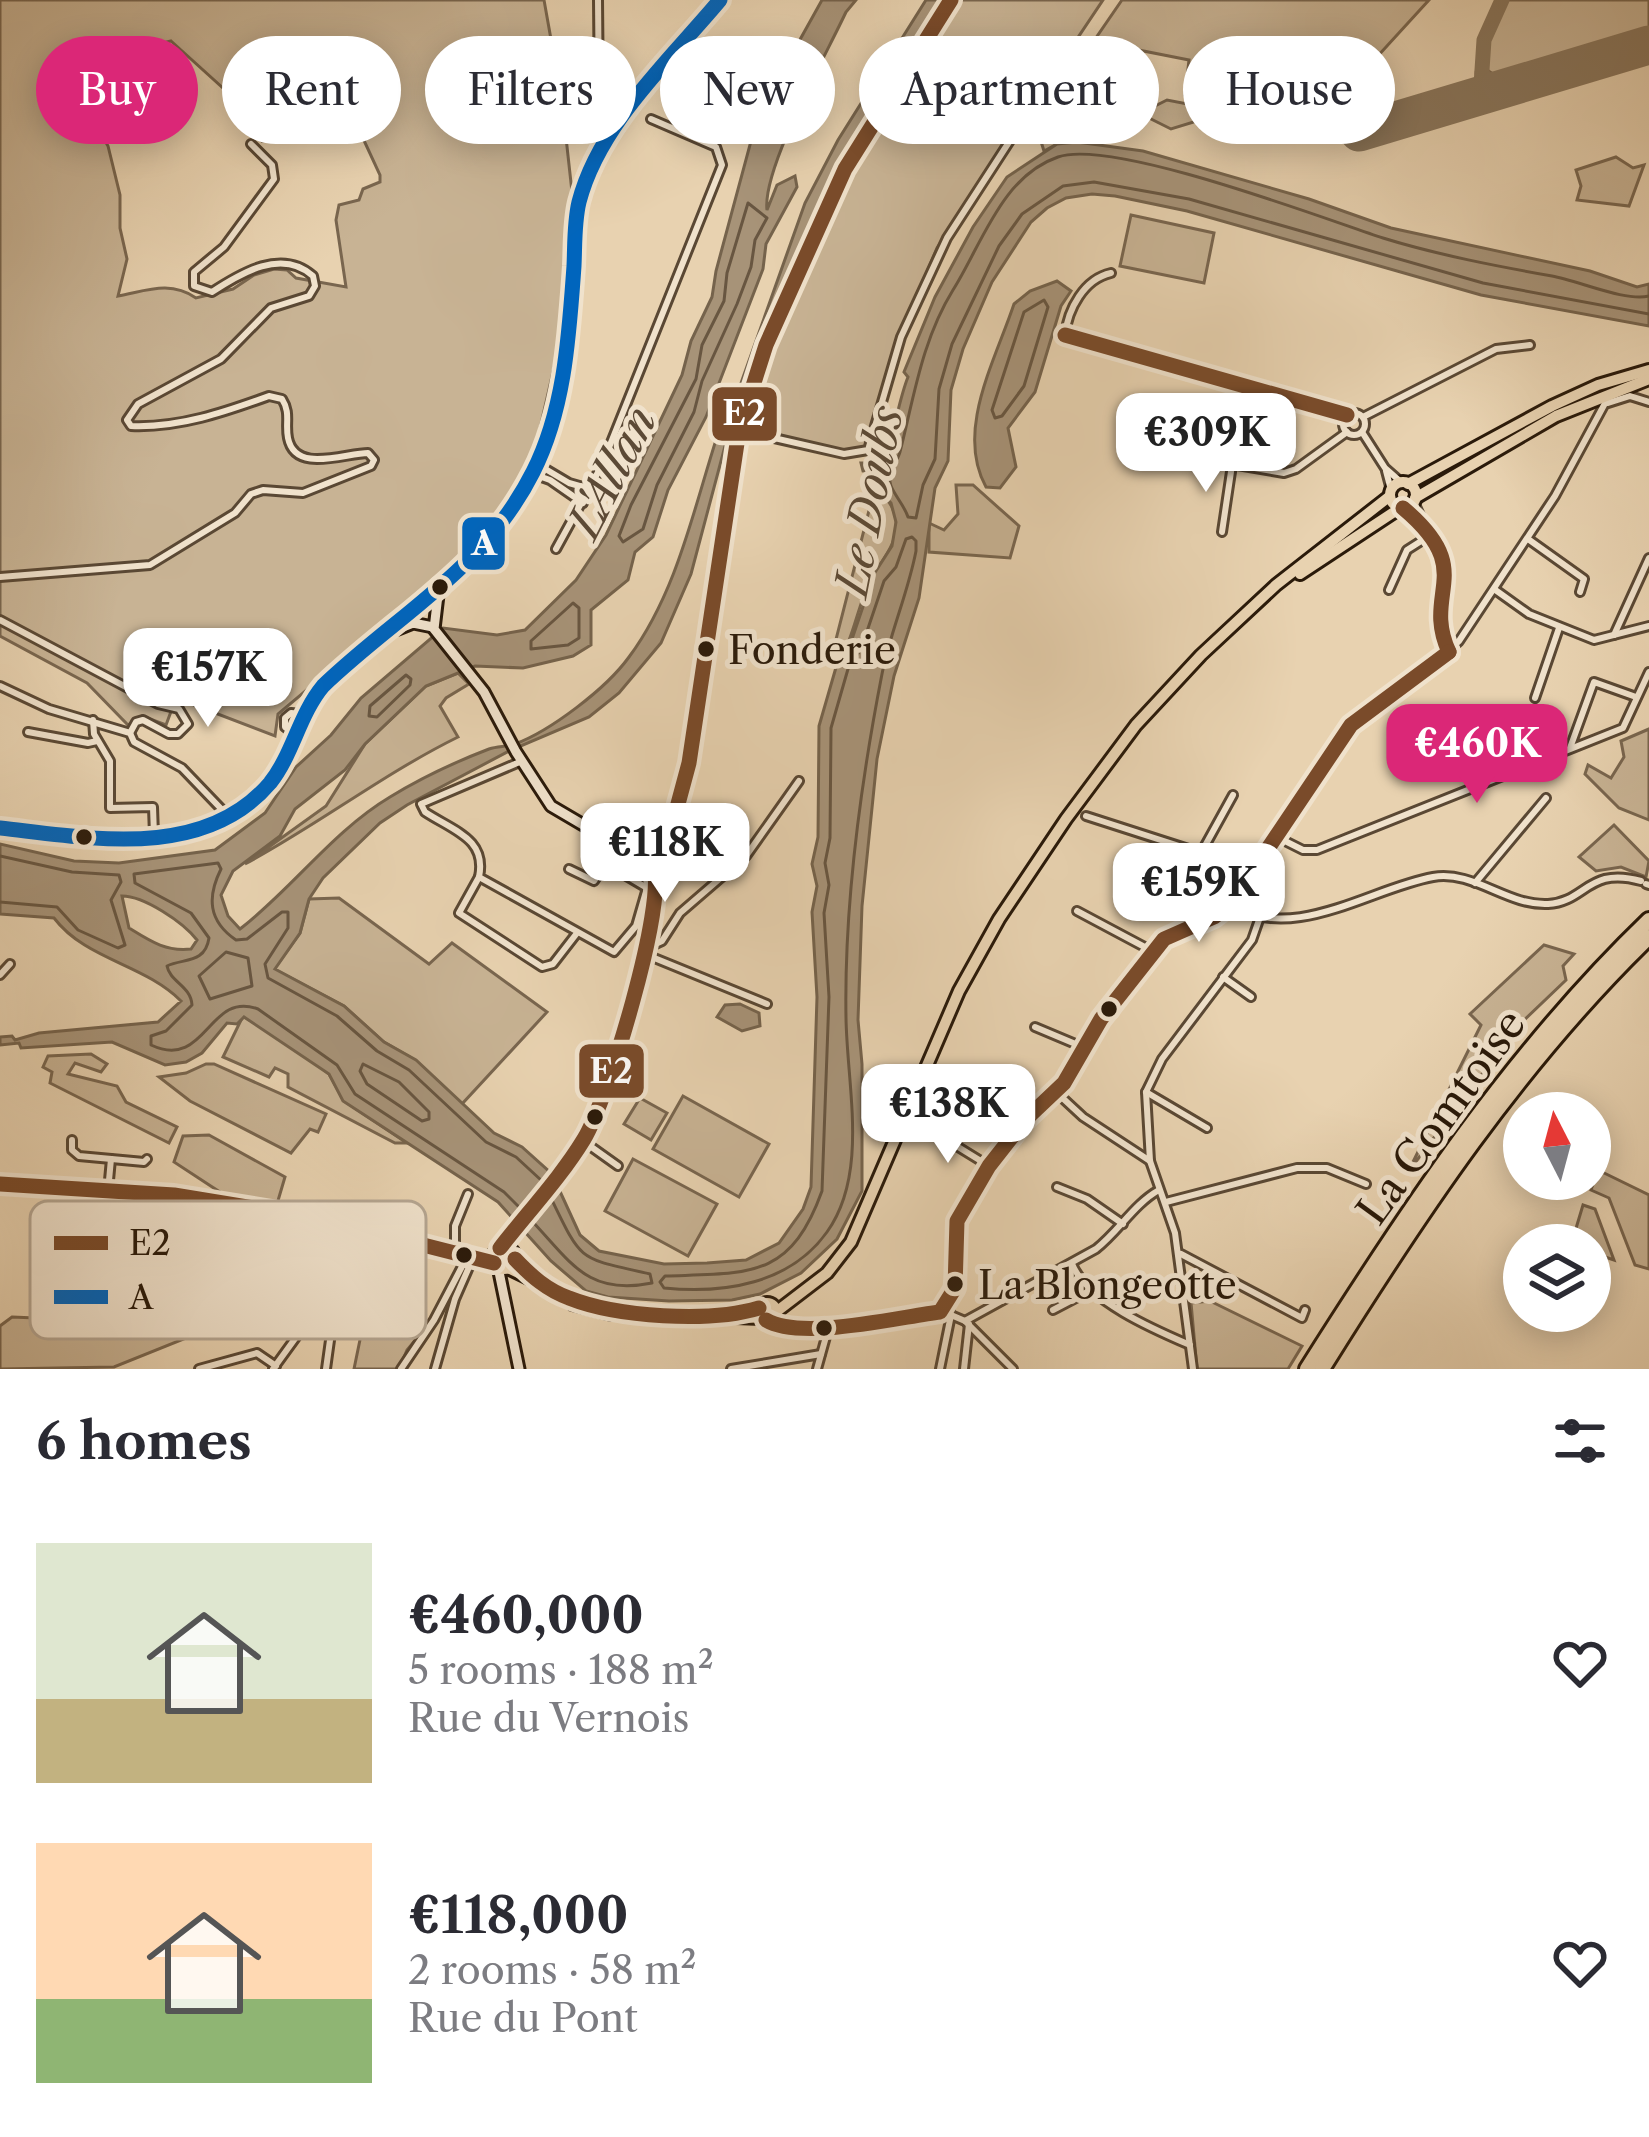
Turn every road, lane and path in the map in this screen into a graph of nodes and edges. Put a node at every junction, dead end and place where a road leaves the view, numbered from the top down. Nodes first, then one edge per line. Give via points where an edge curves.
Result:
1 (598, 0) edge
2 (720, 0) edge
3 (951, 0) edge
4 (598, 36) edge
5 (636, 104) edge
6 (651, 119) dead end
7 (251, 144) dead end
8 (606, 144) edge
9 (1007, 144) edge
10 (1111, 273) dead end
11 (1530, 345) dead end
12 (1646, 374) edge
13 (1607, 397) junction
14 (1649, 402) edge
15 (1347, 416) junction
16 (1363, 417) junction
17 (740, 430) junction
18 (1347, 432) junction
19 (1362, 432) junction
20 (1172, 454) dead end
21 (1232, 465) junction
22 (535, 469) junction
23 (1398, 488) junction
24 (590, 489) junction
25 (583, 503) junction
26 (1408, 504) junction
27 (1222, 532) dead end
28 (1430, 536) junction
29 (1528, 538) junction
30 (556, 549) dead end
31 (1649, 558) edge
32 (0, 577) edge
33 (441, 589) junction
34 (1494, 589) junction
35 (1389, 590) dead end
36 (1580, 592) dead end
37 (418, 608) junction
38 (0, 620) edge
39 (1649, 626) edge
40 (434, 628) junction
41 (1559, 628) junction
42 (1614, 635) junction
43 (373, 643) junction
44 (1449, 652) junction
45 (1649, 672) edge
46 (0, 686) edge
47 (1636, 697) junction
48 (1535, 698) dead end
49 (93, 720) junction
50 (28, 732) dead end
51 (130, 733) junction
52 (98, 741) junction
53 (1570, 748) junction
54 (516, 751) junction
55 (1117, 751) junction
56 (799, 781) dead end
57 (1233, 795) dead end
58 (1546, 798) dead end
59 (1086, 816) dead end
60 (231, 819) junction
61 (0, 828) edge
62 (154, 836) junction
63 (1276, 837) junction
64 (624, 848) junction
65 (1201, 854) junction
66 (608, 865) junction
67 (1257, 865) junction
68 (653, 866) junction
69 (569, 869) dead end
70 (620, 871) junction
71 (479, 877) junction
72 (1475, 883) junction
73 (1646, 883) edge
74 (1230, 905) junction
75 (1077, 911) dead end
76 (1261, 917) junction
77 (1649, 920) edge
78 (577, 933) junction
79 (1649, 937) edge
80 (648, 951) junction
81 (1154, 952) junction
82 (10, 964) dead end
83 (0, 975) edge
84 (1223, 977) junction
85 (1251, 997) dead end
86 (767, 1004) dead end
87 (1035, 1027) dead end
88 (1085, 1048) junction
89 (1055, 1091) junction
90 (1146, 1092) junction
91 (1207, 1127) dead end
92 (929, 1129) dead end
93 (72, 1140) dead end
94 (584, 1141) junction
95 (111, 1159) junction
96 (147, 1159) dead end
97 (1150, 1161) junction
98 (618, 1166) dead end
99 (989, 1166) junction
100 (0, 1184) edge
101 (1366, 1184) dead end
102 (1057, 1187) dead end
103 (1160, 1190) junction
104 (101, 1191) junction
105 (468, 1194) dead end
106 (174, 1195) junction
107 (97, 1201) edge
108 (174, 1201) edge
109 (211, 1201) edge
110 (1166, 1202) junction
111 (1123, 1224) junction
112 (426, 1244) edge
113 (435, 1246) junction
114 (455, 1249) junction
115 (1178, 1251) junction
116 (470, 1257) junction
117 (504, 1260) junction
118 (1072, 1264) junction
119 (532, 1279) junction
120 (1093, 1289) junction
121 (568, 1298) junction
122 (947, 1305) junction
123 (1053, 1310) dead end
124 (1305, 1310) dead end
125 (707, 1315) junction
126 (770, 1315) junction
127 (951, 1315) junction
128 (742, 1317) junction
129 (967, 1323) junction
130 (829, 1326) junction
131 (426, 1333) edge
132 (295, 1339) edge
133 (330, 1339) edge
134 (422, 1339) edge
135 (1191, 1345) junction
136 (821, 1354) junction
137 (275, 1367) edge
138 (199, 1369) edge
139 (326, 1369) edge
140 (401, 1369) edge
141 (435, 1369) edge
142 (519, 1369) edge
143 (731, 1369) edge
144 (817, 1369) edge
145 (940, 1369) edge
146 (964, 1369) edge
147 (1013, 1369) edge
148 (1193, 1369) edge
149 (1307, 1369) edge
150 (1322, 1369) edge

1 - 4 street
2 - 5 main road
3 - 17 main road via 818,221
6 - 24 street via 716,147 722,165
7 - 32 street via 272,165 272,184 194,272 194,286 212,292 288,262 313,276 315,286 309,296 271,308 221,359 138,404 127,419 149,427 190,421 269,396 287,408 288,442 297,453 328,460 368,453 374,460 303,493 251,494 235,513 150,565
8 - 22 main road via 578,204 564,363
9 - 17 street via 923,284 868,450 844,454
10 - 15 street via 1085,289 1065,335
11 - 16 street via 1496,349
12 - 13 main road
12 - 23 main road via 1552,406
13 - 14 street via 1612,405 1630,396
13 - 26 main road via 1556,416
13 - 29 street
15 - 16 street
15 - 18 street
16 - 19 street
17 - 68 main road via 689,763 664,856
18 - 19 street
18 - 21 street via 1291,471
19 - 23 street
20 - 21 street
21 - 27 street
22 - 24 street
22 - 25 street
22 - 33 main road via 494,534
23 - 26 main road
23 - 26 main road
23 - 55 main road via 1236,620
24 - 25 street
25 - 30 street
26 - 28 street
26 - 55 main road via 1268,598
28 - 35 street via 1407,550
28 - 44 street via 1446,566 1441,604
29 - 34 street
29 - 36 street via 1585,579
31 - 42 street
33 - 37 main road
33 - 40 main road
34 - 41 street
34 - 44 street
37 - 40 main road
37 - 43 main road
38 - 51 street via 186,716 178,734 142,720
39 - 42 street
40 - 43 main road via 412,623
40 - 54 main road via 484,692
41 - 42 street via 1594,640
41 - 48 street
43 - 60 main road via 330,678 299,717 275,776
44 - 63 street via 1351,725
45 - 47 street
46 - 49 street
47 - 53 street via 1623,728
47 - 53 street via 1594,682
49 - 51 street
49 - 52 street
50 - 52 street
51 - 60 street via 182,768
52 - 62 street via 110,761 110,808 153,807
53 - 63 street via 1317,850
54 - 64 main road via 551,806
54 - 71 street via 501,768 421,804 478,847
55 - 126 main road via 1034,862 959,991 863,1221 841,1256
56 - 80 street via 746,856
57 - 65 street
58 - 72 street
59 - 65 street
60 - 62 main road
61 - 62 main road
63 - 67 street
64 - 66 street
64 - 68 main road
64 - 70 street
65 - 67 street
66 - 69 street via 594,881
66 - 70 street
67 - 74 street
68 - 80 main road
70 - 78 street via 647,888 636,926 614,952
71 - 78 street
71 - 78 street via 459,913 542,967
72 - 73 street via 1549,904 1602,878
72 - 76 street via 1435,877 1343,909
74 - 76 street
74 - 81 street via 1168,935
75 - 81 street
76 - 84 street
77 - 149 highway, La Comtoise via 1484,1105
79 - 150 highway, La Comtoise via 1494,1112
80 - 86 street
80 - 94 main road
81 - 88 street
82 - 83 street
84 - 85 street
84 - 90 street
87 - 88 street
88 - 89 street
89 - 97 street
89 - 99 street
90 - 91 street
90 - 97 street
92 - 99 street
93 - 95 street via 75,1155
94 - 98 street
94 - 117 main road via 512,1228
95 - 96 street
95 - 104 street
97 - 103 street
99 - 122 street via 958,1221
100 - 104 main road
101 - 110 street via 1327,1168 1297,1168
102 - 111 street
103 - 110 street
103 - 111 street
104 - 106 main road
104 - 107 street
105 - 114 street
106 - 108 street
106 - 109 main road
110 - 115 street
111 - 118 street
112 - 113 main road
113 - 114 main road
113 - 116 main road
114 - 117 main road
115 - 124 street via 1302,1318
115 - 135 street
116 - 117 main road
116 - 131 street
116 - 141 street
117 - 119 main road
117 - 119 main road
117 - 142 main road
118 - 120 street
118 - 129 street
119 - 121 main road
120 - 123 street
120 - 135 street
121 - 125 main road via 610,1312
121 - 128 street via 608,1316
122 - 127 street
122 - 130 street via 928,1316
125 - 126 main road
125 - 128 main road
126 - 128 main road
126 - 130 street
127 - 129 street
127 - 145 street
129 - 146 street
129 - 147 street
130 - 136 street
132 - 137 street
133 - 139 street
134 - 140 street
135 - 148 street
136 - 143 street
136 - 144 street
137 - 138 street via 257,1353

